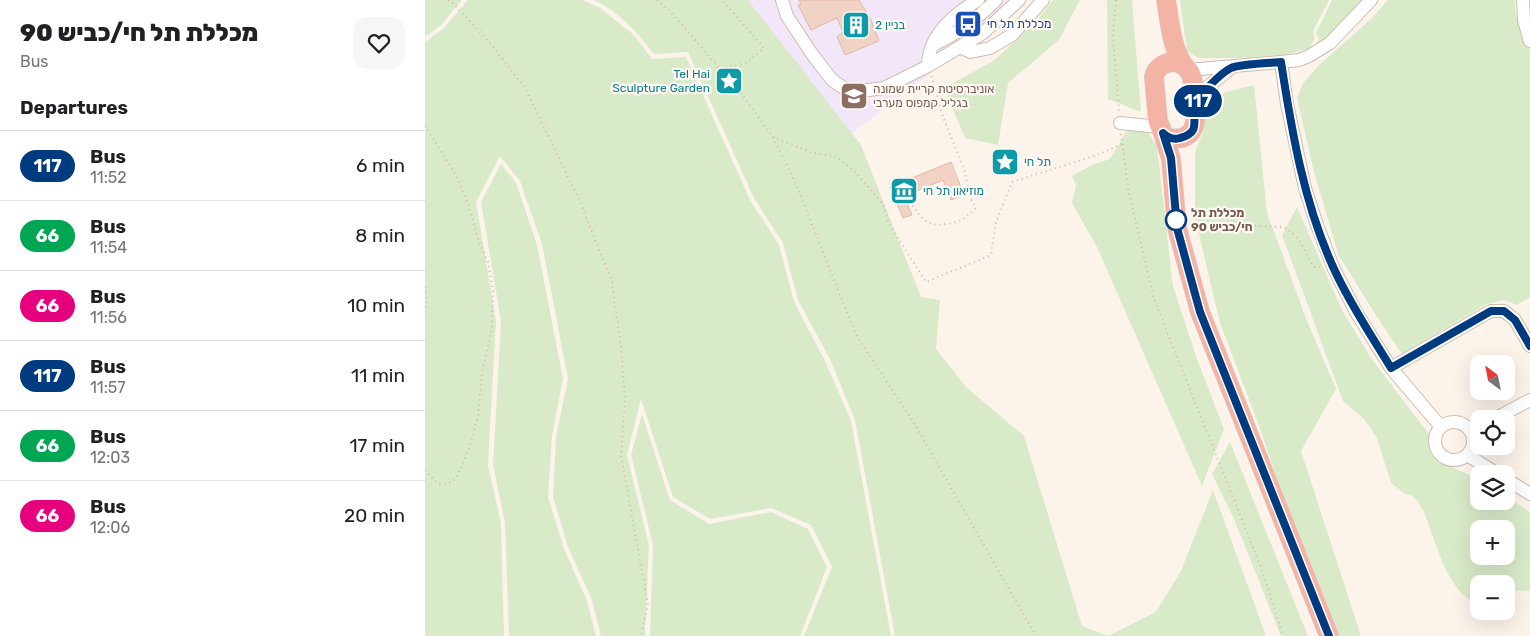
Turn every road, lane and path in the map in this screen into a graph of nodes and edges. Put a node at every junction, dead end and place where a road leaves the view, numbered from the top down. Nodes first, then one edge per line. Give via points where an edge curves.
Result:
1 (448, 0) edge
2 (657, 0) edge
3 (722, 0) edge
4 (782, 0) edge
5 (978, 0) edge
6 (996, 0) edge
7 (1019, 0) edge
8 (1043, 0) edge
9 (1116, 0) edge
10 (1158, 0) edge
11 (1166, 0) edge
12 (1371, 0) edge
13 (1523, 0) edge
14 (1530, 41) edge
15 (933, 45) junction
16 (959, 46) junction
17 (1281, 62) junction
18 (928, 66) junction
19 (1232, 67) junction
20 (1158, 68) junction
21 (1186, 68) junction
22 (721, 70) junction
23 (1195, 107) junction
24 (1120, 123) joint
25 (425, 126) edge
26 (1161, 130) junction
27 (1191, 133) junction
28 (773, 137) junction
29 (909, 202) dead end
30 (1187, 223) junction
31 (1333, 268) junction
32 (425, 287) edge
33 (425, 312) edge
34 (1200, 312) junction
35 (1530, 346) edge
36 (1391, 368) junction
37 (1530, 400) edge
38 (1511, 410) edge
39 (1441, 427) junction
40 (1470, 427) edge
41 (1470, 449) edge
42 (1467, 455) junction
43 (1483, 465) edge
44 (425, 470) edge
45 (1515, 485) edge
46 (1530, 494) edge
47 (641, 636) edge
48 (1036, 636) edge
49 (1283, 636) edge
50 (1329, 636) edge

1 - 47 path via 491,44 525,88 581,204 611,282 625,399 621,456 649,605
2 - 22 path
3 - 22 path via 764,48 748,62
4 - 18 street via 787,16 812,54 832,80 848,91 884,88
5 - 15 street via 947,22
6 - 15 street
7 - 16 street via 983,33
8 - 16 street via 1012,36 990,48 971,52
9 - 24 path via 1113,35
10 - 20 highway via 1163,46
11 - 21 highway via 1176,54
12 - 17 street via 1319,51 1299,60
13 - 14 street
15 - 18 street
16 - 18 street
17 - 19 street
17 - 31 street via 1305,188
18 - 29 path via 976,208 958,223 936,225 922,219
19 - 21 street
19 - 23 street via 1204,90
20 - 21 highway via 1170,62
20 - 26 highway via 1154,73 1154,83
21 - 23 highway via 1193,83
22 - 28 path
23 - 27 highway
24 - 26 street
25 - 44 path via 459,182 488,262 493,291 492,330 482,373 478,416 461,469 447,484 437,483
26 - 27 highway via 1171,139
26 - 34 highway via 1173,167 1177,228
27 - 30 highway via 1183,151
28 - 48 path via 795,182 856,335 914,423
28 - 49 path via 810,152 837,157 855,172 883,204 889,224 926,282 991,255 996,222 1012,182 1122,144 1129,193 1154,299 1262,570
30 - 31 path via 1283,227 1297,236 1313,267
30 - 34 highway
31 - 36 street
32 - 33 path
34 - 50 highway
35 - 36 street via 1515,320 1504,311 1491,311
36 - 39 street
37 - 38 street
39 - 40 street via 1457,422
39 - 42 street via 1436,436 1438,452 1452,460
41 - 42 street
42 - 43 street
45 - 46 street

